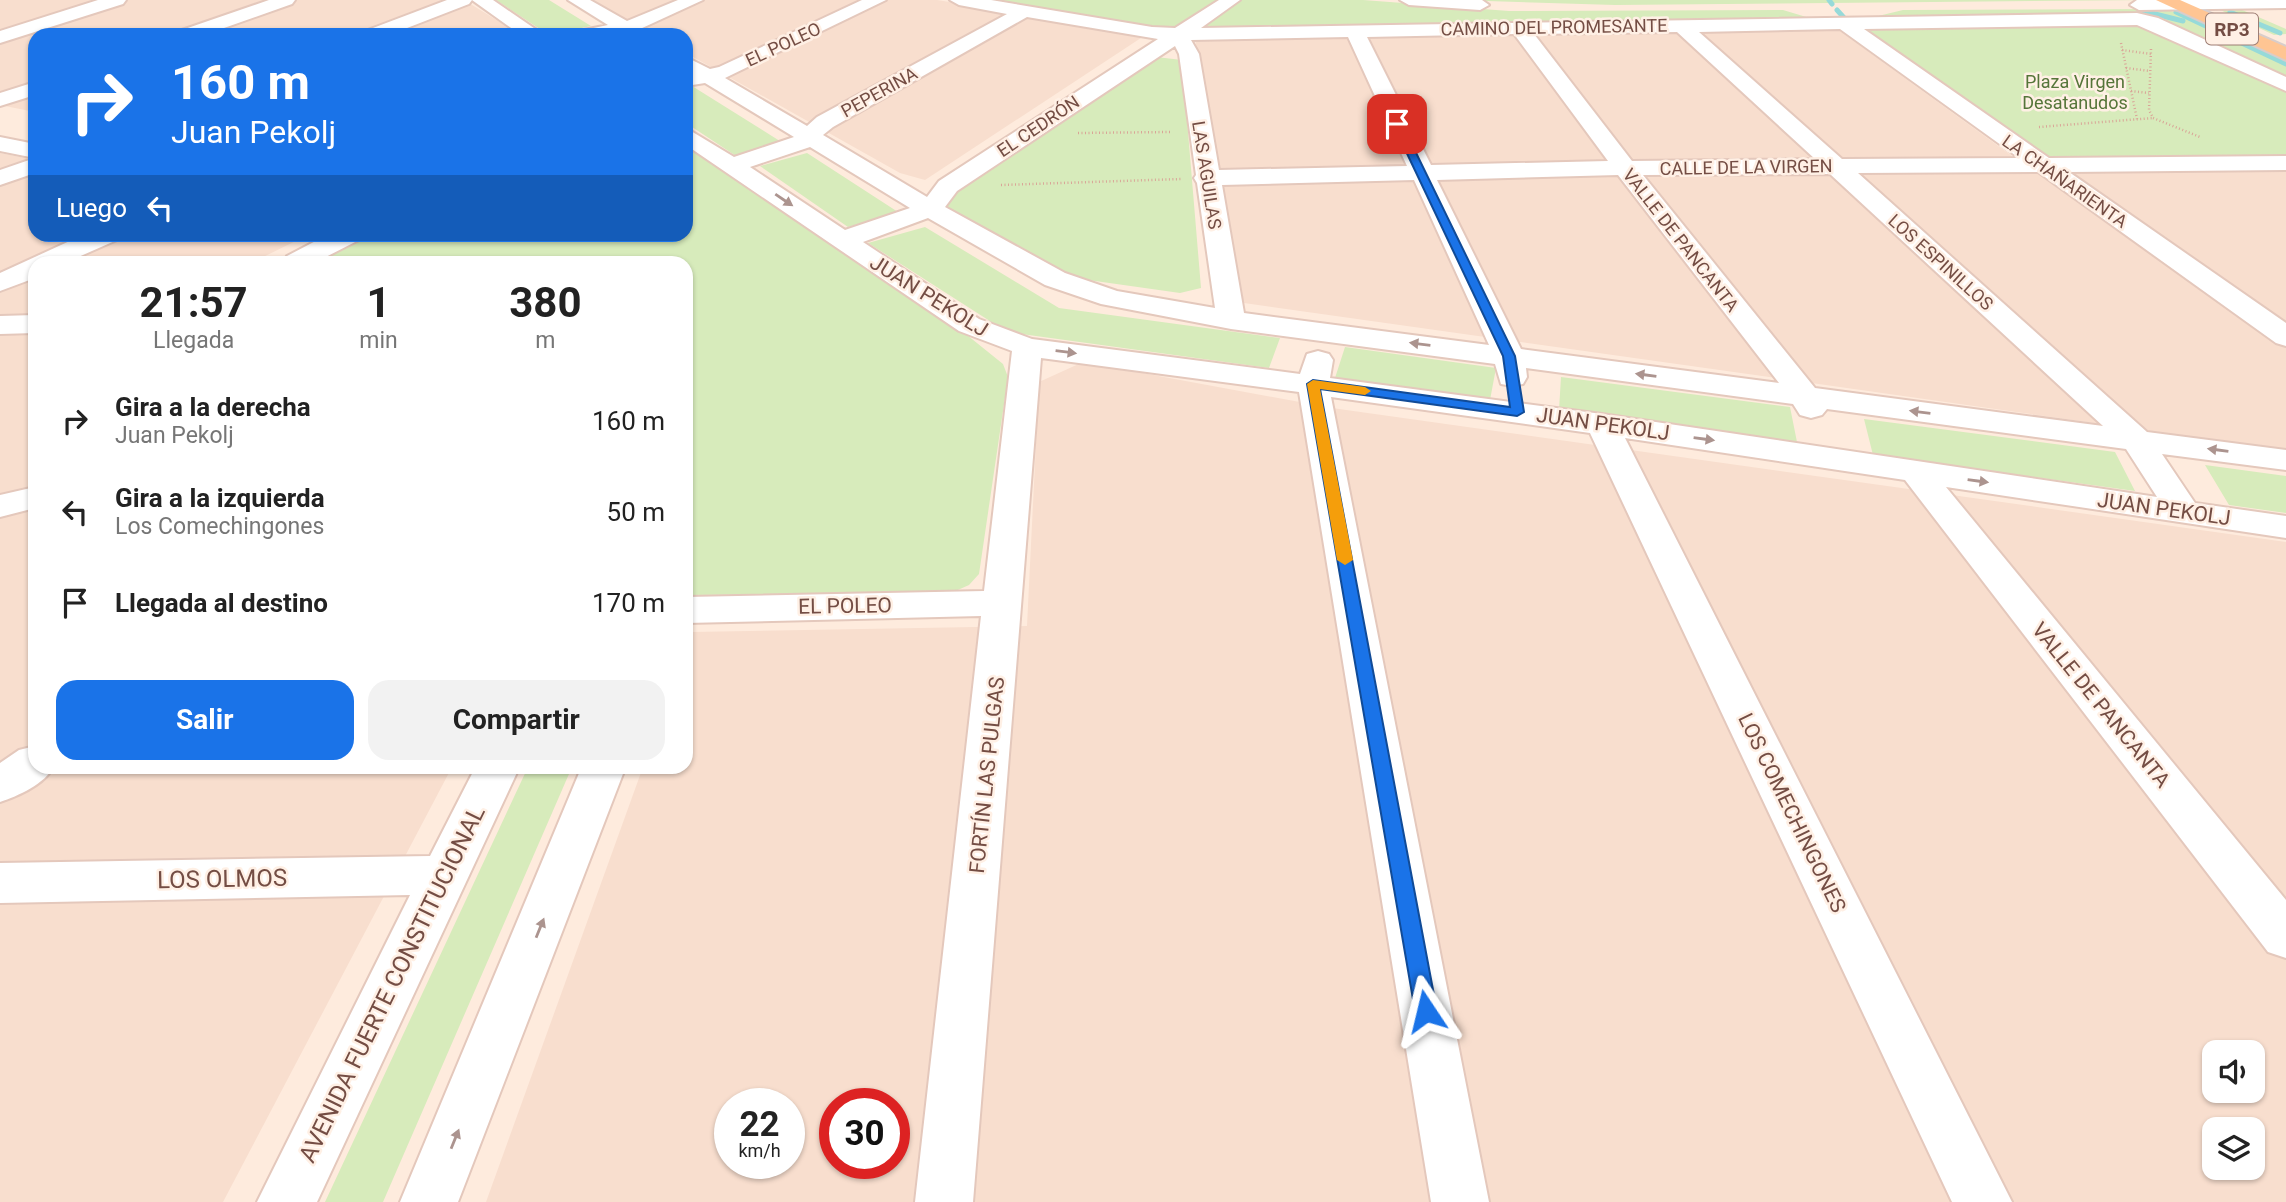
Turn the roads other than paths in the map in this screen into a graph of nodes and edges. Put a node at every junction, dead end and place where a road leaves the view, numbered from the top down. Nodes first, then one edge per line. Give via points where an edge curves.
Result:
1 (117, 0) edge
2 (286, 0) edge
3 (463, 0) edge
4 (481, 0) edge
5 (577, 0) edge
6 (694, 0) edge
7 (877, 0) edge
8 (959, 0) edge
9 (1231, 0) edge
10 (1409, 0) edge
11 (2184, 2) edge
12 (2286, 3) edge
13 (2235, 4) junction
14 (1494, 6) dead end
15 (1768, 7) junction
16 (1909, 7) junction
17 (1025, 11) junction
18 (1677, 17) junction
19 (1844, 24) junction
20 (28, 28) edge
21 (28, 28) edge
22 (206, 28) edge
23 (390, 28) edge
24 (523, 28) edge
25 (626, 28) edge
26 (637, 28) edge
27 (1519, 28) junction
28 (1354, 30) junction
29 (1178, 34) junction
30 (0, 37) edge
31 (2282, 38) edge
32 (694, 74) edge
33 (2286, 85) edge
34 (28, 94) edge
35 (4, 113) edge
36 (810, 136) junction
37 (693, 140) edge
38 (0, 144) edge
39 (28, 149) edge
40 (2286, 163) edge
41 (2246, 164) junction
42 (731, 165) junction
43 (2043, 165) junction
44 (1834, 166) junction
45 (28, 168) edge
46 (1625, 168) junction
47 (1419, 171) junction
48 (0, 178) edge
49 (1206, 178) junction
50 (2286, 187) edge
51 (930, 209) junction
52 (843, 240) junction
53 (90, 242) edge
54 (335, 242) edge
55 (59, 256) edge
56 (308, 256) edge
57 (28, 271) edge
58 (0, 284) edge
59 (1231, 320) junction
60 (28, 324) edge
61 (0, 325) edge
62 (1324, 332) junction
63 (2286, 337) edge
64 (1027, 347) junction
65 (1509, 356) junction
66 (1313, 384) junction
67 (1806, 397) junction
68 (1517, 412) junction
69 (1602, 424) junction
70 (2136, 439) junction
71 (1833, 457) junction
72 (2286, 460) edge
73 (1916, 472) junction
74 (28, 499) edge
75 (0, 506) edge
76 (2185, 512) junction
77 (2284, 528) edge
78 (1004, 603) junction
79 (693, 610) edge
80 (28, 767) edge
81 (494, 774) edge
82 (601, 774) edge
83 (0, 785) edge
84 (444, 875) junction
85 (0, 883) edge
86 (2286, 937) edge
87 (286, 1202) edge
88 (429, 1202) edge
89 (944, 1202) edge
90 (1460, 1202) edge
91 (1983, 1202) edge

1 - 20 street
2 - 22 street
3 - 23 street
4 - 24 street
5 - 25 street
6 - 26 street
7 - 32 street, EL POLEO
8 - 17 street, CAMINO DEL PROMESANTE
9 - 29 street, EL CEDRÓN
10 - 14 street
11 - 13 street
11 - 16 street
11 - 31 main road, RP3
12 - 13 street
13 - 31 street
15 - 16 street
15 - 18 street
15 - 19 street
16 - 19 street
17 - 29 street, CAMINO DEL PROMESANTE
17 - 36 street, PEPERINA via 825,122
18 - 19 street, CAMINO DEL PROMESANTE
18 - 27 street, CAMINO DEL PROMESANTE
18 - 44 street, LOS ESPINILLOS
19 - 33 street, CAMINO DEL PROMESANTE via 2137,19 2151,32
19 - 43 street, LA CHAÑARIENTA
21 - 30 street
27 - 28 street, CAMINO DEL PROMESANTE
27 - 46 street, VALLE DE PANCANTA
28 - 29 street, CAMINO DEL PROMESANTE
28 - 47 street
29 - 49 street, LAS AGUILAS via 1188,50
29 - 51 street, EL CEDRÓN via 948,186
32 - 36 street
34 - 35 street
36 - 42 street, PEPERINA via 797,146
36 - 51 street
37 - 42 street, JUAN PEKOLJ
38 - 39 street
40 - 41 street, CALLE DE LA VIRGEN
41 - 43 street, CALLE DE LA VIRGEN
41 - 50 street
42 -> 52 street, JUAN PEKOLJ
43 - 44 street, CALLE DE LA VIRGEN
43 - 63 street, LA CHAÑARIENTA
44 - 46 street, CALLE DE LA VIRGEN
44 - 70 street, LOS ESPINILLOS
45 - 48 street
46 - 47 street, CALLE DE LA VIRGEN
46 - 67 street, VALLE DE PANCANTA
47 - 49 street, CALLE DE LA VIRGEN
47 - 65 street
49 - 59 street, LAS AGUILAS
51 - 52 street
51 - 59 street via 1085,291
52 - 64 street, JUAN PEKOLJ via 970,325
53 - 55 street
54 - 56 street
57 - 58 street
59 - 62 street
60 - 61 street
65 -> 62 street
62 - 66 street
64 -> 66 street, JUAN PEKOLJ
64 - 78 street, FORTÍN LAS PULGAS
67 -> 65 street
65 - 68 street
66 - 68 street, JUAN PEKOLJ
66 - 90 street
70 -> 67 street
67 - 71 street, VALLE DE PANCANTA
68 - 69 street, JUAN PEKOLJ
69 -> 71 street, JUAN PEKOLJ
69 - 91 street, LOS COMECHINGONES
72 -> 70 street
70 - 76 street, LOS ESPINILLOS
71 - 73 street, JUAN PEKOLJ
73 -> 76 street, JUAN PEKOLJ
73 - 86 street, VALLE DE PANCANTA
74 - 75 street
76 - 77 street, JUAN PEKOLJ
78 - 79 street, EL POLEO
78 - 89 street, FORTÍN LAS PULGAS
80 - 83 street
81 - 84 street, AVENIDA FUERTE CONSTITUCIONAL
88 -> 82 street
84 - 85 street, LOS OLMOS
84 - 87 street, AVENIDA FUERTE CONSTITUCIONAL

